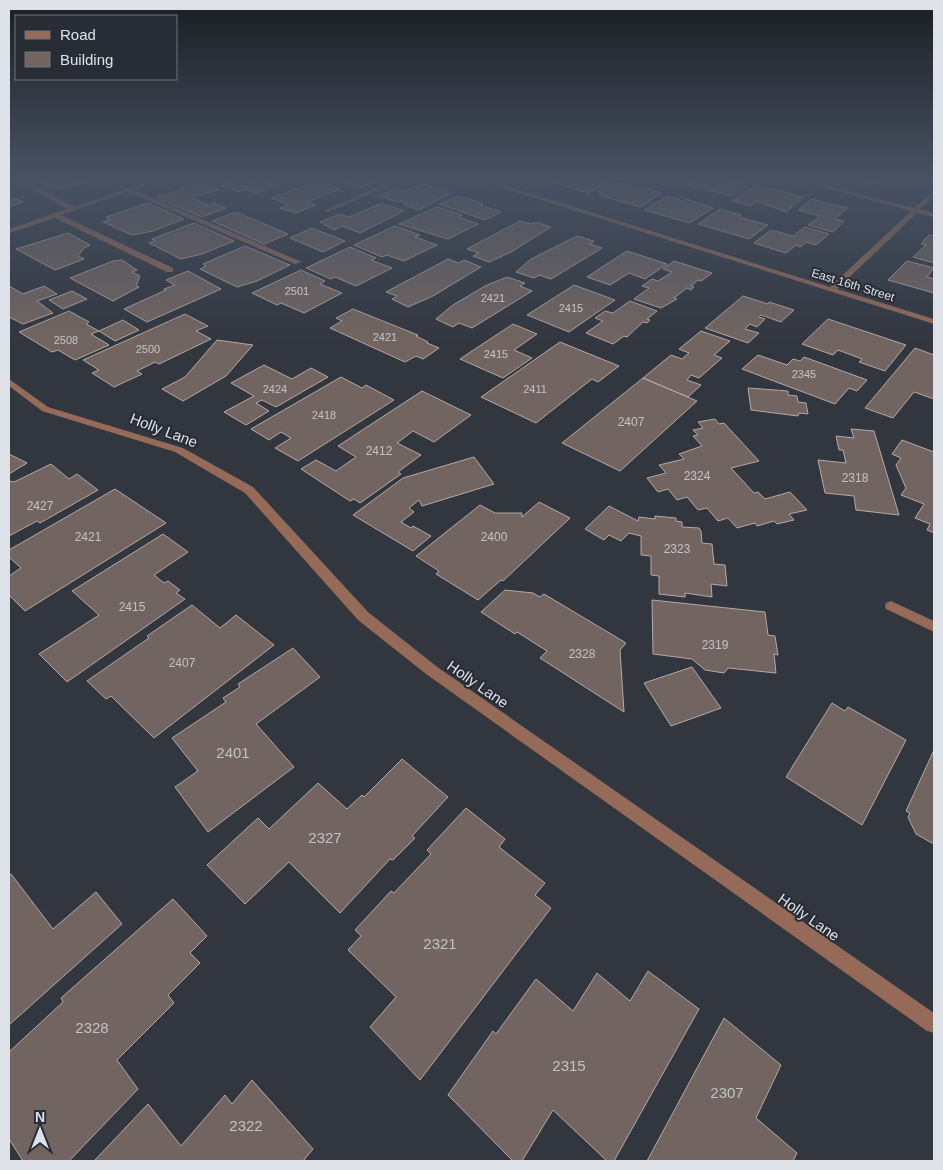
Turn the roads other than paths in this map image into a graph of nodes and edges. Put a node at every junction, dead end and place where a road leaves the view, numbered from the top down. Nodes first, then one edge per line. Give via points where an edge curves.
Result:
1 (94, 234) edge
2 (231, 234) edge
3 (652, 234) edge
4 (891, 234) edge
5 (298, 262) dead end
6 (170, 270) dead end
7 (831, 290) junction
8 (934, 322) edge
9 (9, 382) edge
10 (891, 606) dead end
11 (934, 627) edge
12 (934, 1024) edge

1 - 6 street
2 - 5 street
3 - 7 street, East 16th Street
4 - 7 street
7 - 8 street, East 16th Street
9 - 12 street, Holly Lane via 45,409 179,450 250,490 363,616 431,670
10 - 11 street

